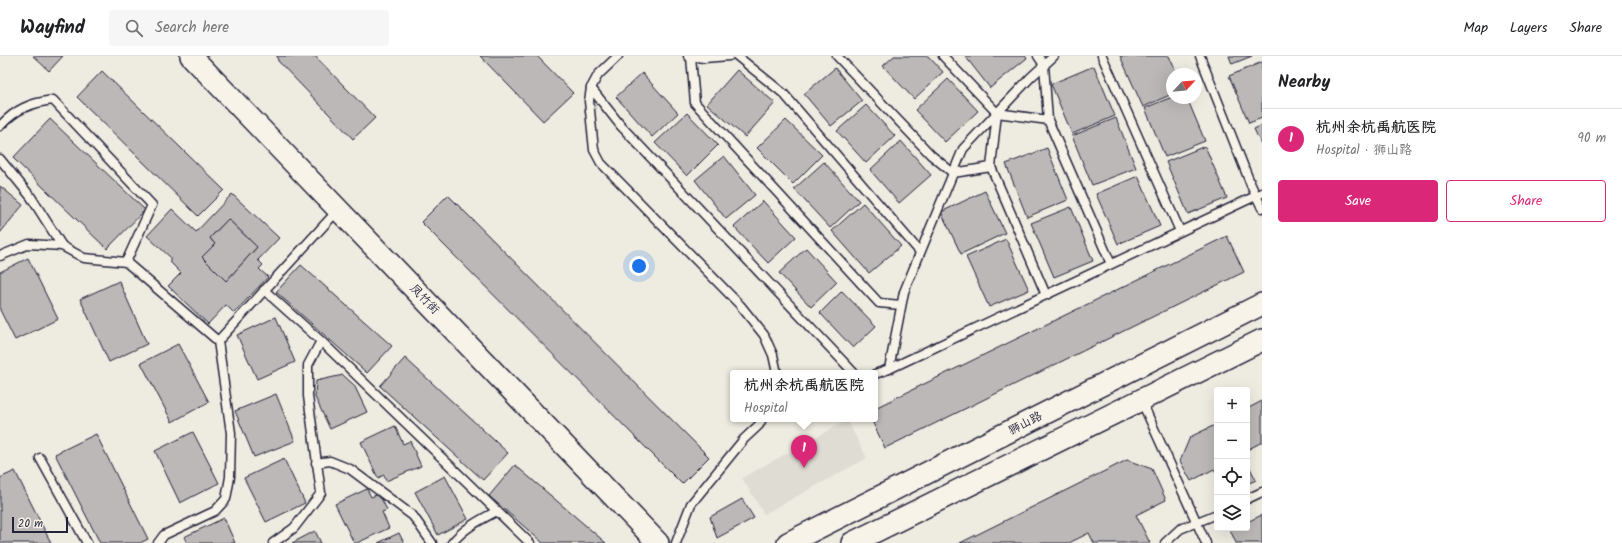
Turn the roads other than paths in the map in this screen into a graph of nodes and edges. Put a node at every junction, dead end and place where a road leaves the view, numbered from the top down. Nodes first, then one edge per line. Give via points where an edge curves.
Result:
1 (191, 56) edge
2 (618, 56) edge
3 (687, 56) edge
4 (691, 56) edge
5 (729, 56) edge
6 (737, 56) edge
7 (837, 56) edge
8 (943, 56) edge
9 (1038, 56) edge
10 (1054, 56) edge
11 (1102, 56) edge
12 (1200, 56) edge
13 (1044, 65) junction
14 (591, 88) junction
15 (997, 113) junction
16 (1048, 120) junction
17 (0, 126) edge
18 (0, 159) edge
19 (991, 167) junction
20 (953, 173) junction
21 (1259, 194) edge
22 (1262, 208) edge
23 (338, 209) junction
24 (1180, 231) junction
25 (62, 246) junction
26 (920, 252) junction
27 (0, 256) edge
28 (126, 262) junction
29 (1111, 264) junction
30 (264, 290) junction
31 (1046, 295) junction
32 (1262, 304) edge
33 (901, 305) junction
34 (1262, 340) edge
35 (218, 341) junction
36 (321, 341) junction
37 (889, 369) junction
38 (776, 370) edge
39 (851, 370) edge
40 (878, 373) edge
41 (1141, 400) junction
42 (760, 422) edge
43 (40, 458) dead end
44 (316, 463) junction
45 (1262, 492) edge
46 (1250, 498) edge
47 (497, 512) junction
48 (1214, 515) edge
49 (1197, 523) junction
50 (164, 535) junction
51 (87, 543) edge
52 (158, 543) edge
53 (168, 543) edge
54 (273, 543) edge
55 (432, 543) edge
56 (452, 543) edge
57 (530, 543) edge
58 (658, 543) edge
59 (676, 543) edge
60 (788, 543) edge
61 (852, 543) edge
62 (1164, 543) edge
63 (1206, 543) edge

1 - 23 main road, 凤竹街
2 - 14 lane via 598,75
3 - 4 lane
4 - 5 lane
4 - 33 lane via 694,103 879,303
6 - 26 lane via 784,94
7 - 20 lane via 931,155
8 - 15 lane
9 - 13 lane
10 - 13 lane
11 - 24 lane
12 - 21 lane
13 - 15 lane
13 - 16 lane
14 - 38 lane via 589,101 594,150 601,163 740,305 764,335
14 - 39 lane via 621,126
15 - 16 lane
15 - 19 lane
15 - 20 lane via 963,149
16 - 29 lane
17 - 28 lane via 12,113 39,102 53,100 152,205
18 - 25 lane via 31,197
19 - 20 lane
19 - 31 lane
20 - 26 lane
21 - 22 lane
21 - 24 lane
23 - 30 lane
23 - 58 main road, 凤竹街
24 - 29 lane
25 - 27 lane via 29,244
25 - 28 lane via 84,258
26 - 33 lane
28 - 35 lane
29 - 31 lane
30 - 35 lane
30 - 36 lane
31 - 37 lane
32 - 60 main road, 狮山路
33 - 37 lane
34 - 41 main road
35 - 50 lane via 231,433 230,477 226,499 215,511
36 - 44 lane via 308,365 308,396
36 - 47 lane
37 - 40 lane
41 - 49 lane
41 - 61 main road
42 - 59 lane via 691,504
43 - 51 lane
44 - 54 lane via 321,493 294,528
44 - 55 lane via 330,461 350,469 413,516
45 - 46 lane
47 - 56 lane via 460,533
47 - 57 lane
48 - 49 lane
49 - 62 lane via 1180,529
49 - 63 lane
50 - 52 lane
50 - 53 lane

